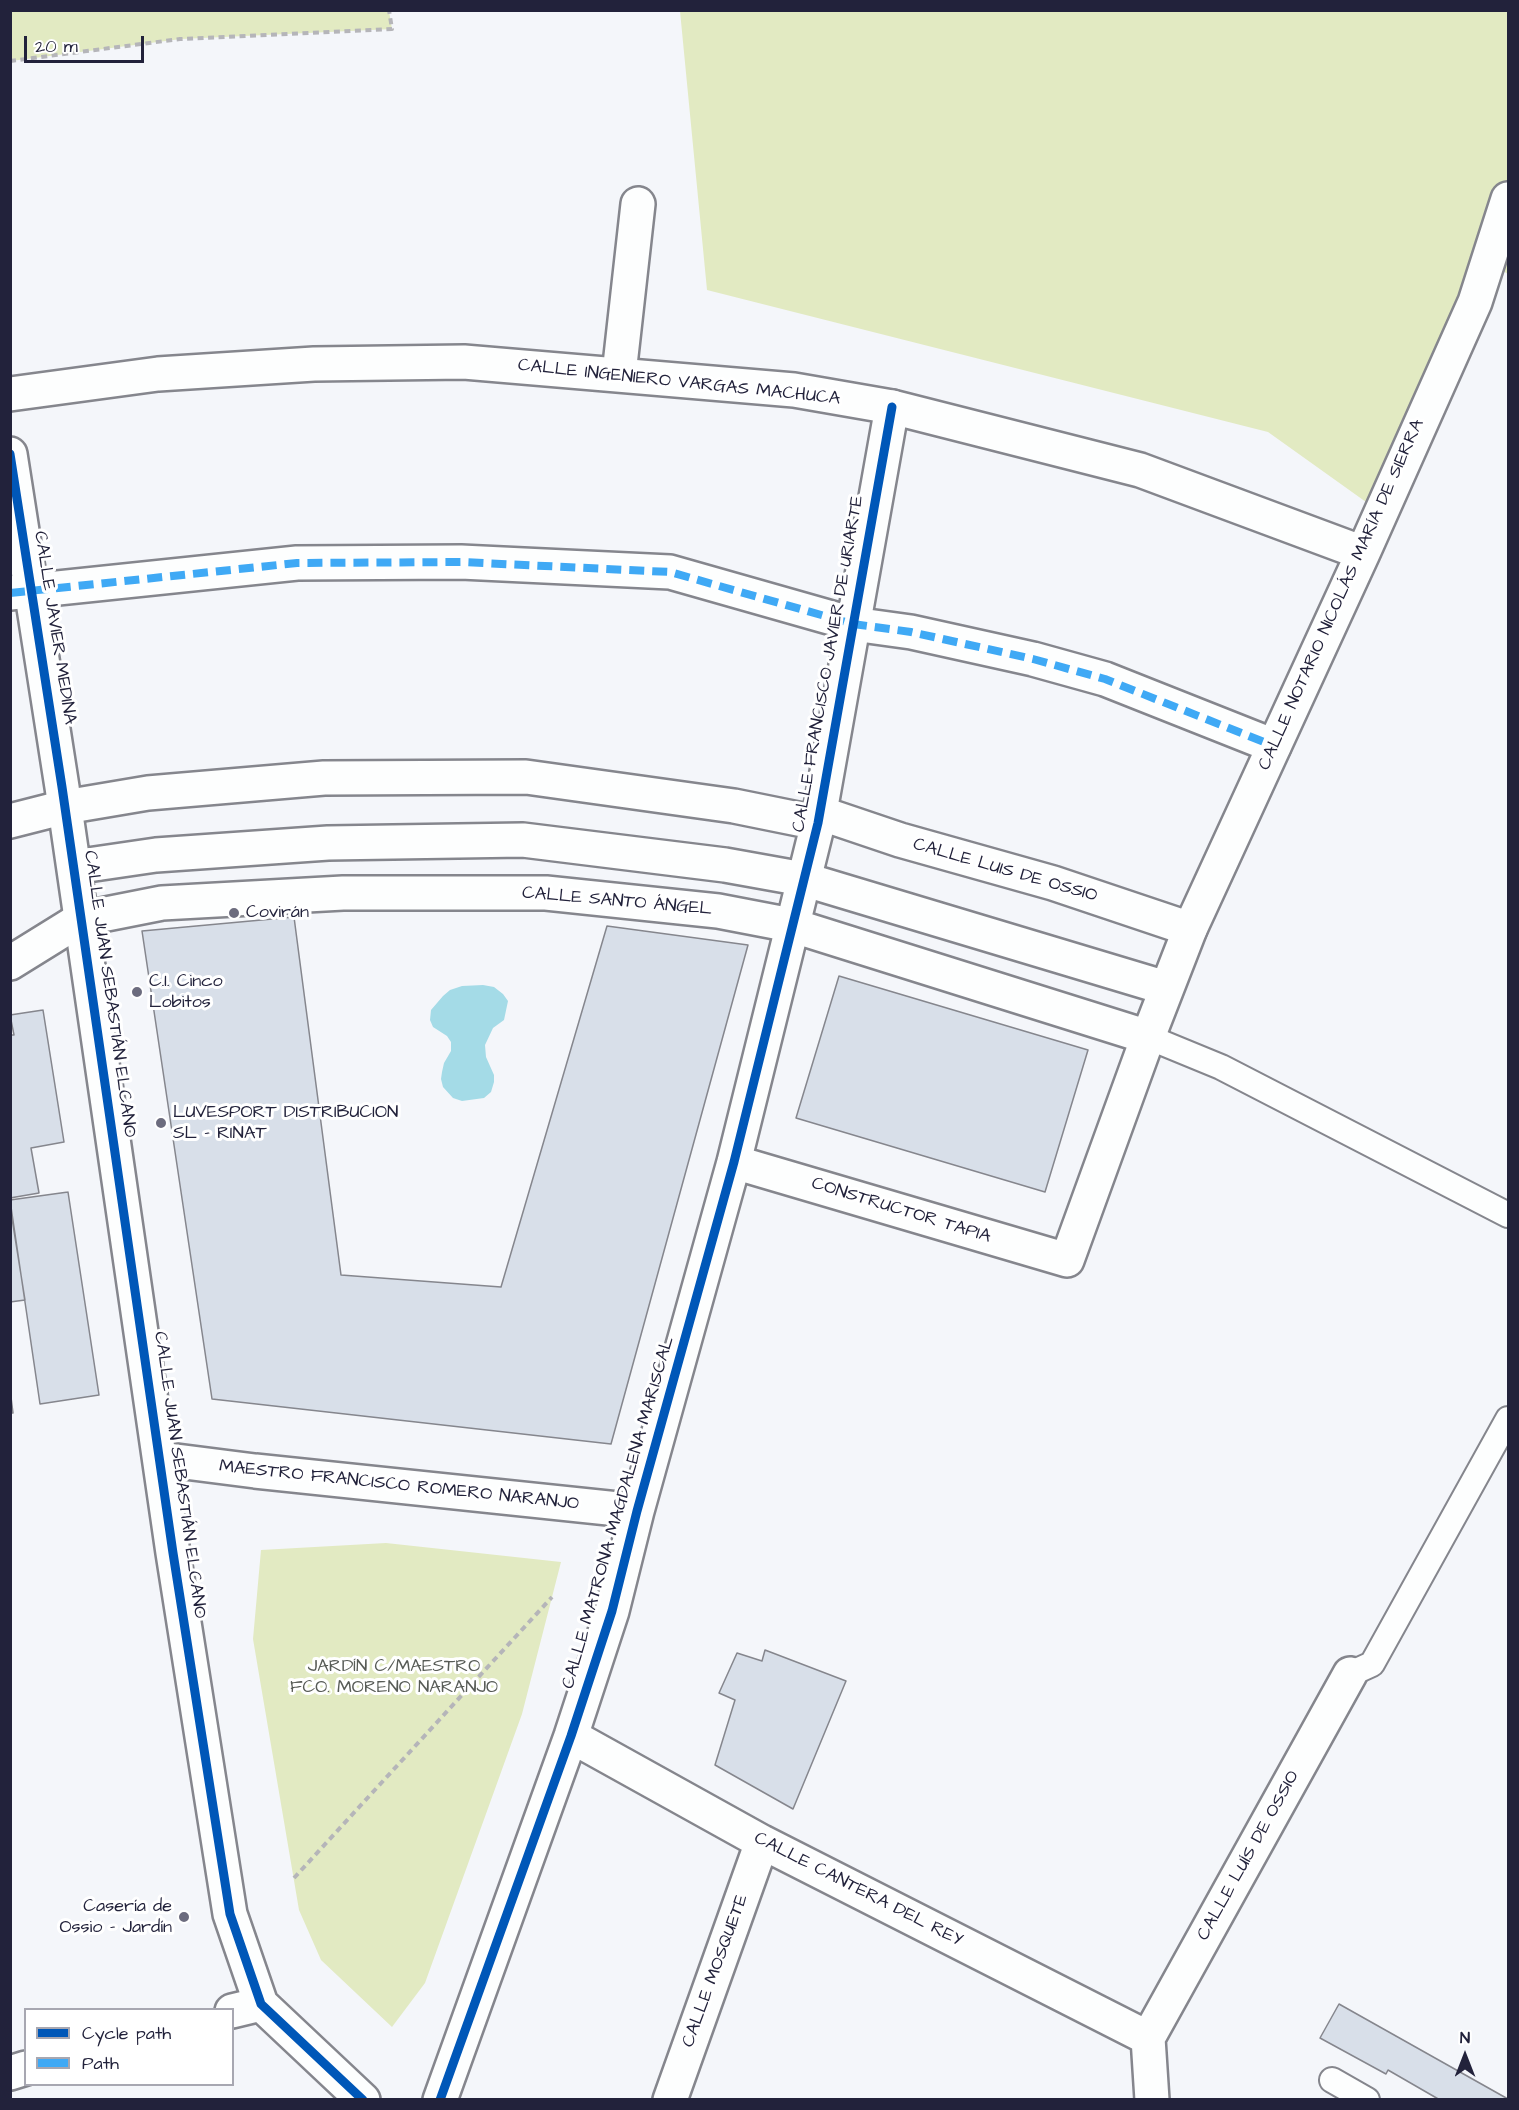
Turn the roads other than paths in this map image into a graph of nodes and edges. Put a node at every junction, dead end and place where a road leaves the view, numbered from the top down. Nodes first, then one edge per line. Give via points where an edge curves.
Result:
1 (1509, 199) edge
2 (638, 204) dead end
3 (619, 374) junction
4 (10, 394) edge
5 (892, 407) junction
6 (10, 454) edge
7 (1363, 552) junction
8 (21, 593) edge
9 (854, 624) junction
10 (1274, 746) junction
11 (65, 807) junction
12 (819, 818) junction
13 (10, 821) edge
14 (74, 867) junction
15 (803, 879) junction
16 (81, 919) junction
17 (792, 925) junction
18 (1190, 929) junction
19 (10, 963) edge
20 (1167, 988) junction
21 (1148, 1037) junction
22 (734, 1162) junction
23 (1509, 1215) edge
24 (1067, 1260) joint
25 (1509, 1419) edge
26 (161, 1459) junction
27 (637, 1511) junction
28 (1350, 1674) joint
29 (571, 1736) junction
30 (762, 1842) junction
31 (247, 2008) edge
32 (1148, 2038) junction
33 (1332, 2080) dead end
34 (363, 2100) edge
35 (440, 2100) edge
36 (670, 2100) edge
37 (1152, 2100) edge
38 (1367, 2100) edge

1 - 7 street, CALLE NOTARIO NICOLÁS MARÍA DE SIERRA via 1475,302
2 - 3 street
3 - 4 street, CALLE INGENIERO VARGAS MACHUCA via 464,362 314,364 158,374
3 - 5 street, CALLE INGENIERO VARGAS MACHUCA via 794,390
5 - 7 street, CALLE INGENIERO VARGAS MACHUCA via 1140,470
5 - 9 street, CALLE FRANCISCO JAVIER DE URIARTE
6 - 8 street, CALLE JAVIER MEDINA
7 - 10 street, CALLE NOTARIO NICOLÁS MARÍA DE SIERRA
8 - 9 street via 297,563 472,562 670,572
8 - 11 street, CALLE JAVIER MEDINA
9 - 10 street via 911,632 1105,679
9 - 12 street, CALLE FRANCISCO JAVIER DE URIARTE
10 - 18 street, CALLE NOTARIO NICOLÁS MARÍA DE SIERRA
11 - 12 street via 148,793 324,778 526,777
11 - 13 street
11 - 14 street, CALLE JUAN SEBASTIÁN ELCANO
12 - 15 street, CALLE FRANCISCO JAVIER DE URIARTE
12 - 18 street, CALLE LUIS DE OSSIO via 1053,884
14 - 15 street via 156,855 328,843 523,840 725,865
14 - 16 street, CALLE JUAN SEBASTIÁN ELCANO
15 - 17 street, CALLE FRANCISCO JAVIER DE URIARTE
15 - 20 street
16 - 17 street, CALLE SANTO ÁNGEL via 162,903 332,893 546,893 718,911
16 - 19 street, CALLE SANTO ÁNGEL
16 - 26 street, CALLE JUAN SEBASTIÁN ELCANO
17 - 21 street, CALLE SANTO ÁNGEL
17 - 22 street, CALLE MATRONA MAGDALENA MARISCAL
18 - 20 street, CALLE NOTARIO NICOLÁS MARÍA DE SIERRA
20 - 21 street, CALLE NOTARIO NICOLÁS MARÍA DE SIERRA
21 - 23 lane via 1221,1067
21 - 24 street, CALLE NOTARIO NICOLÁS MARÍA DE SIERRA
22 - 24 street, CONSTRUCTOR TAPIA
22 - 27 street, CALLE MATRONA MAGDALENA MARISCAL
25 - 28 lane via 1372,1664
26 - 27 street, MAESTRO FRANCISCO ROMERO NARANJO
26 - 31 street, CALLE JUAN SEBASTIÁN ELCANO
27 - 29 street, CALLE MATRONA MAGDALENA MARISCAL via 612,1611
28 - 32 street, CALLE LUÍS DE OSSIO
29 - 30 street, CALLE CANTERA DEL REY
29 - 35 street, CALLE MATRONA MAGDALENA MARISCAL
30 - 32 street, CALLE CANTERA DEL REY
30 - 36 street, CALLE MOSQUETE
31 - 34 street, CALLE JUAN SEBASTIÁN ELCANO
32 - 37 street
33 - 38 lane

